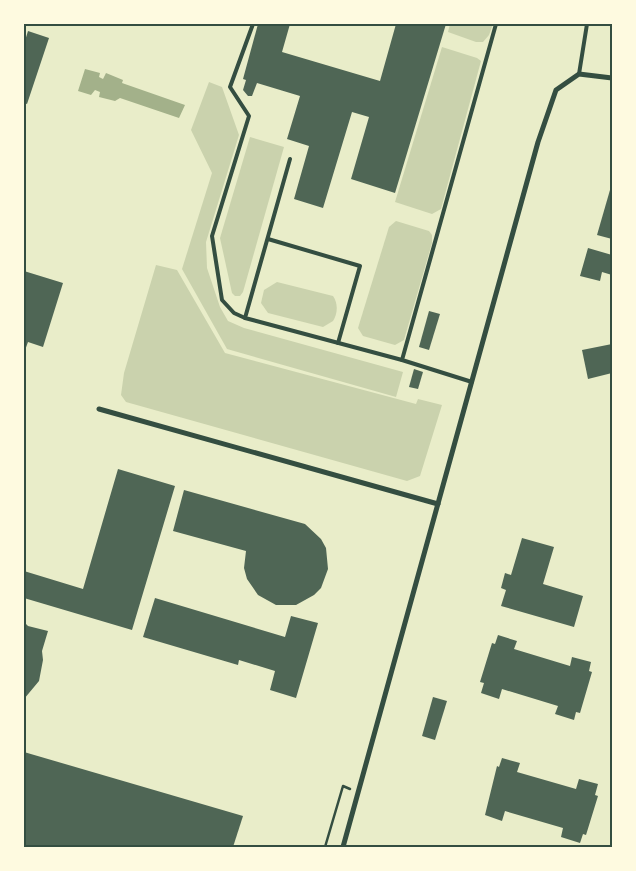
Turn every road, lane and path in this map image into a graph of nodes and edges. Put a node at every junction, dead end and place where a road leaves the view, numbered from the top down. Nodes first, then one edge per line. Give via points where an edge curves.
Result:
1 (253, 24) edge
2 (496, 24) edge
3 (588, 24) edge
4 (579, 74) junction
5 (612, 78) edge
6 (290, 159) dead end
7 (268, 239) junction
8 (245, 318) junction
9 (338, 343) junction
10 (402, 360) junction
11 (472, 382) junction
12 (99, 409) dead end
13 (438, 504) junction
14 (358, 792) junction
15 (325, 847) edge
16 (343, 847) edge

1 - 8 lane via 230,87 249,116 212,236 222,300 234,313
2 - 10 lane
3 - 4 lane
4 - 5 street
4 - 11 street via 556,90 538,142
6 - 7 lane
7 - 8 lane
7 - 9 lane via 360,266
8 - 9 lane
9 - 10 lane
10 - 11 lane
11 - 13 street
12 - 13 street
13 - 14 street
14 - 15 path via 343,786
14 - 16 street

